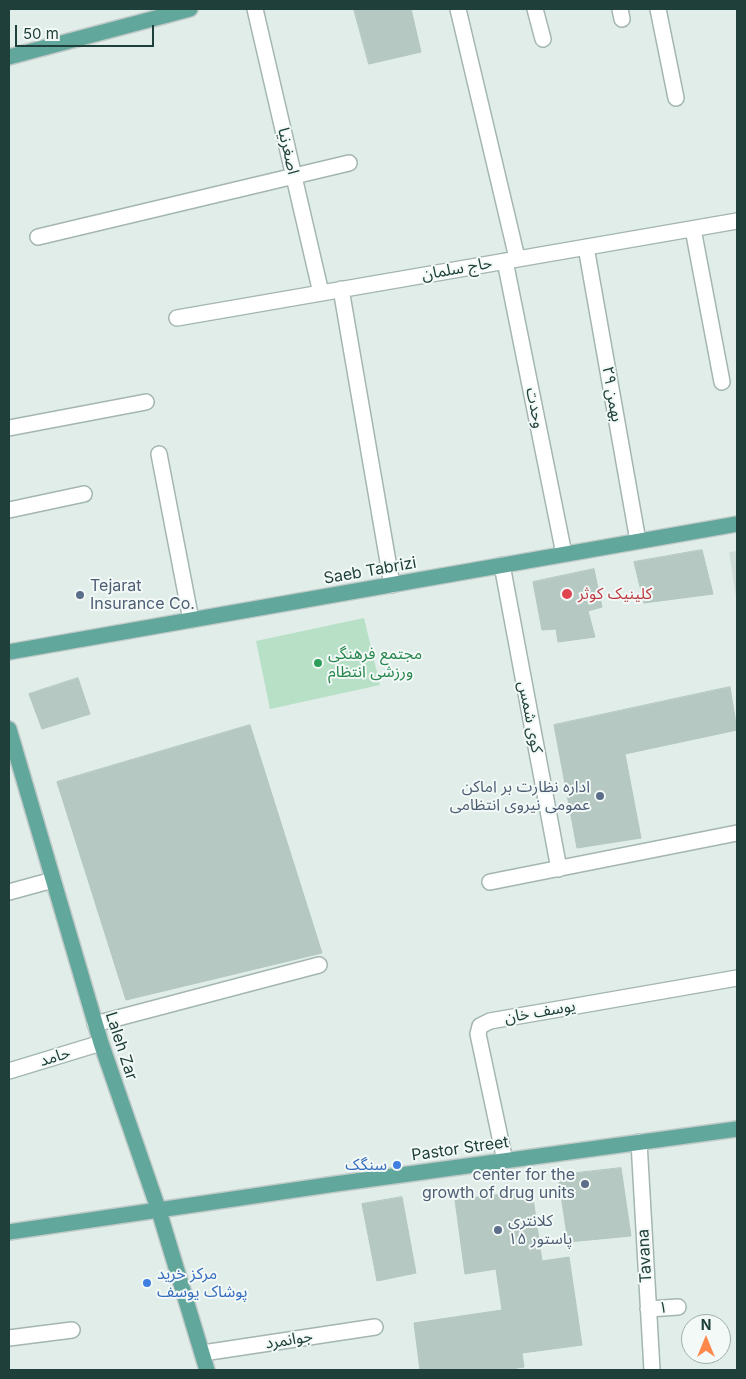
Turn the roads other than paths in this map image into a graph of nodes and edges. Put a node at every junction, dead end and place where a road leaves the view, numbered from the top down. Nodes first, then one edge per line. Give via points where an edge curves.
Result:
1 (190, 9) edge
2 (255, 9) edge
3 (458, 9) edge
4 (535, 9) edge
5 (658, 9) edge
6 (174, 11) edge
7 (543, 39) dead end
8 (9, 57) edge
9 (676, 98) dead end
10 (349, 163) dead end
11 (293, 176) junction
12 (737, 221) edge
13 (693, 229) junction
14 (38, 237) dead end
15 (586, 247) junction
16 (511, 259) junction
17 (341, 290) junction
18 (321, 293) junction
19 (177, 318) dead end
20 (722, 382) dead end
21 (146, 402) dead end
22 (9, 428) edge
23 (159, 454) dead end
24 (84, 494) dead end
25 (9, 510) edge
26 (737, 524) edge
27 (638, 541) junction
28 (564, 554) junction
29 (502, 565) junction
30 (392, 584) junction
31 (191, 620) junction
32 (9, 652) edge
33 (10, 736) edge
34 (737, 833) edge
35 (559, 869) junction
36 (54, 880) junction
37 (490, 882) dead end
38 (9, 892) edge
39 (319, 965) dead end
40 (737, 978) edge
41 (95, 1024) junction
42 (101, 1043) junction
43 (9, 1071) edge
44 (737, 1128) edge
45 (639, 1142) junction
46 (505, 1161) junction
47 (159, 1211) junction
48 (9, 1232) edge
49 (678, 1307) dead end
50 (648, 1308) junction
51 (375, 1327) dead end
52 (72, 1330) dead end
53 (9, 1338) edge
54 (203, 1353) junction
55 (207, 1370) edge
56 (652, 1370) edge

1 - 6 main road
2 - 11 street, اصغرنیا
3 - 16 street, وحدت
4 - 7 street
5 - 9 street
6 - 8 main road
10 - 11 street
11 - 14 street
11 - 18 street, اصغرنیا
12 - 13 street, حاج سلمان
13 - 15 street, حاج سلمان
13 - 20 street
15 - 16 street, حاج سلمان
15 - 27 street, ۲۹ بهمن
16 - 17 street, حاج سلمان
16 - 28 street, وحدت
17 - 18 street, حاج سلمان
17 - 30 street
18 - 19 street, حاج سلمان
21 - 22 street
23 - 31 street
24 - 25 street
26 - 27 main road, Saeb Tabrizi
27 - 28 main road, Saeb Tabrizi
28 - 29 main road, Saeb Tabrizi
29 - 30 main road, Saeb Tabrizi
29 - 35 street, کوی شمس
30 - 31 main road, Saeb Tabrizi
31 - 32 main road, Saeb Tabrizi
33 - 36 main road, Laleh Zar
34 - 35 street
35 - 37 street
36 - 38 street
36 - 41 main road, Laleh Zar
39 - 41 street
40 - 46 street, یوسف خان via 490,1021 480,1026 478,1034
41 - 42 main road, Laleh Zar
42 - 43 street, حامد
42 - 47 main road, Laleh Zar
44 - 45 main road, Pastor Street
45 - 46 main road, Pastor Street
45 - 50 street, Tavana
46 - 47 main road, Pastor Street
47 - 48 main road, Pastor Street
47 - 54 main road, Laleh Zar
49 - 50 street, ۱
50 - 56 street, Tavana
51 - 54 street, جوانمرد
52 - 53 street
54 - 55 main road, Laleh Zar

